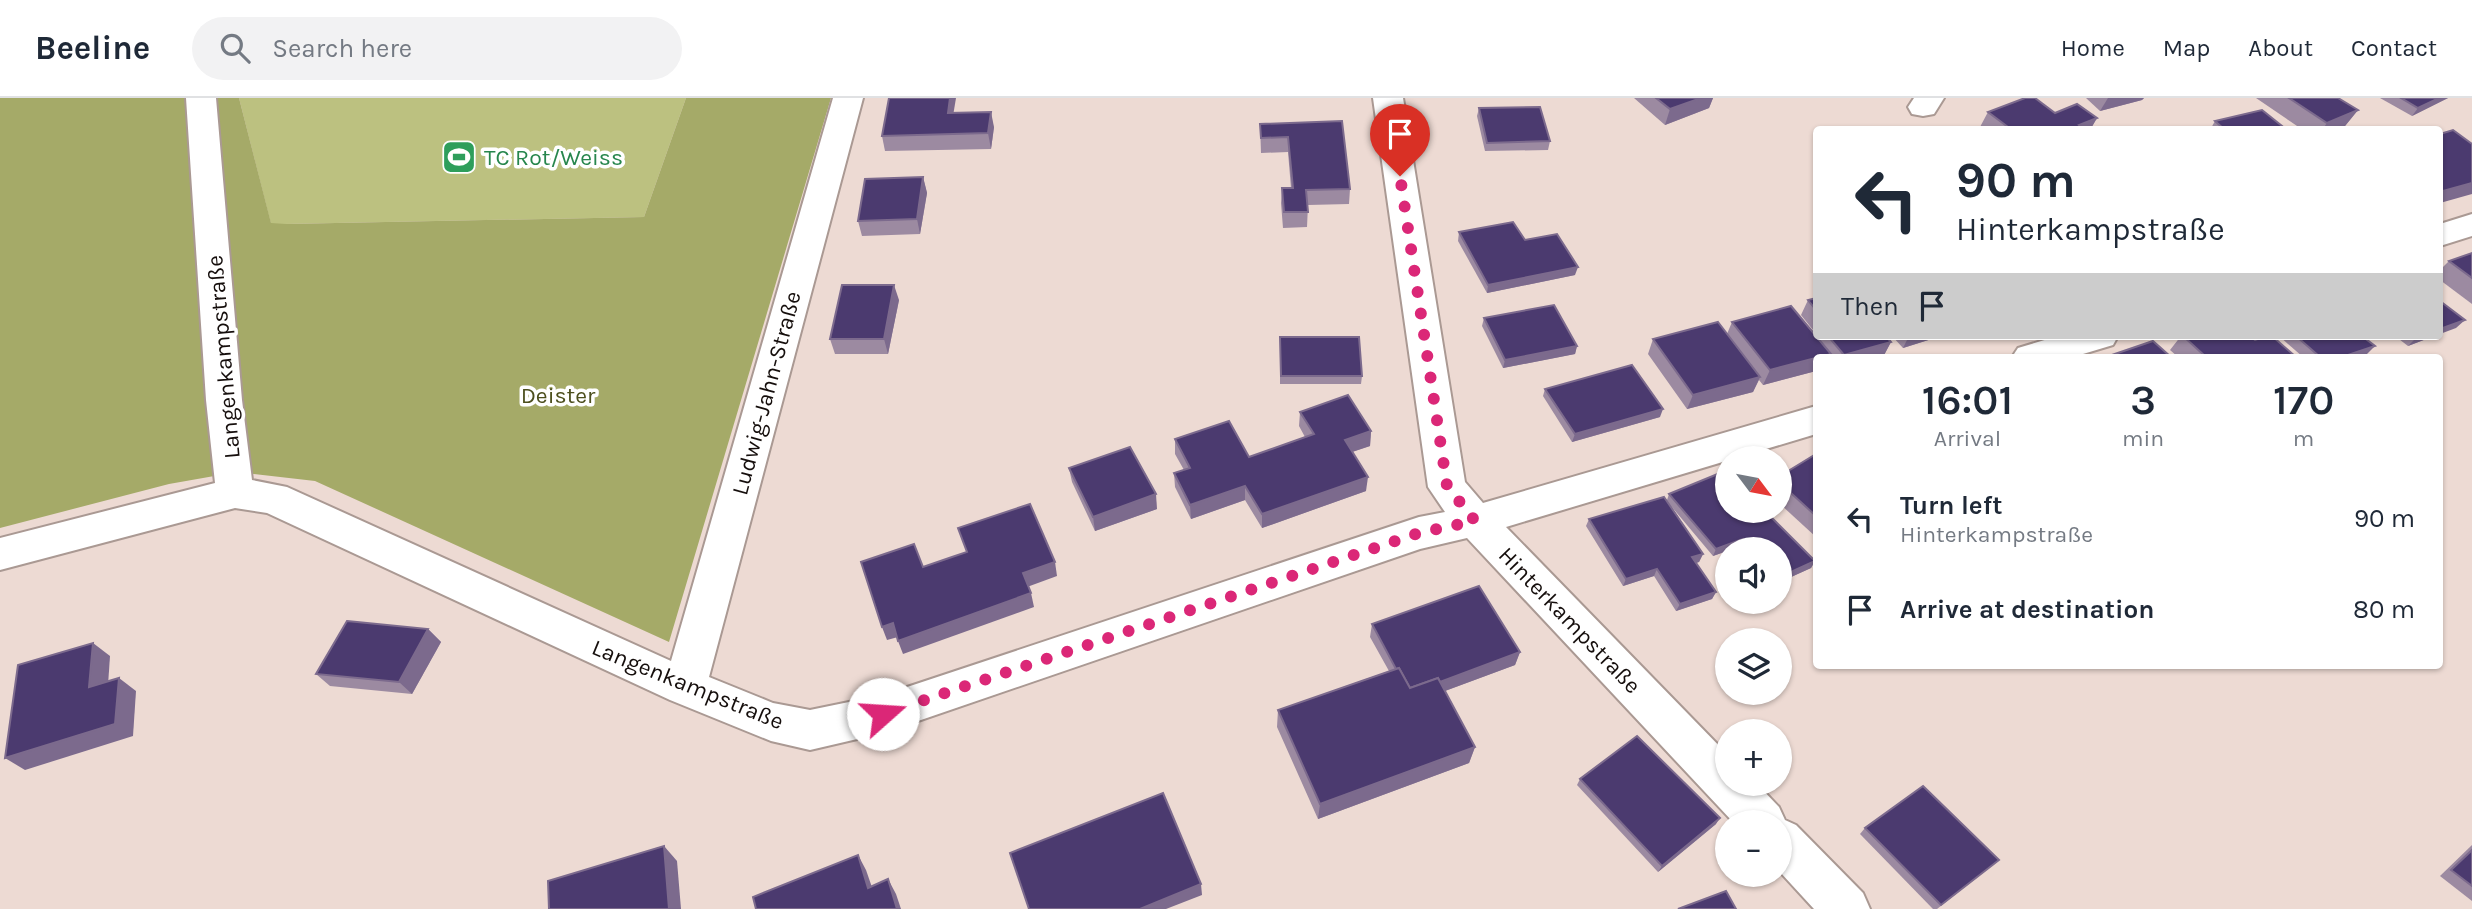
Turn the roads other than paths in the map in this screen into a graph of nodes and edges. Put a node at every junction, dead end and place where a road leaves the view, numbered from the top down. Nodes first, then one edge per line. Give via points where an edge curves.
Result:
1 (201, 98) edge
2 (848, 98) edge
3 (1388, 98) edge
4 (2472, 225) edge
5 (2443, 234) edge
6 (2087, 340) edge
7 (2040, 354) edge
8 (1813, 421) edge
9 (235, 493) junction
10 (1475, 521) junction
11 (0, 554) edge
12 (685, 687) junction
13 (1752, 810) edge
14 (1792, 853) edge
15 (1846, 909) edge

1 - 9 street, Langenkampstraße
2 - 12 street, Ludwig-Jahn-Straße
3 - 10 street, Hinterkampstraße via 1447,486
4 - 5 street
6 - 7 street
8 - 10 street, Langenkampstraße
9 - 11 street
9 - 12 street, Langenkampstraße via 273,498
10 - 12 street, Langenkampstraße via 1419,533 883,714 810,730 771,722
10 - 13 street, Hinterkampstraße
14 - 15 street

